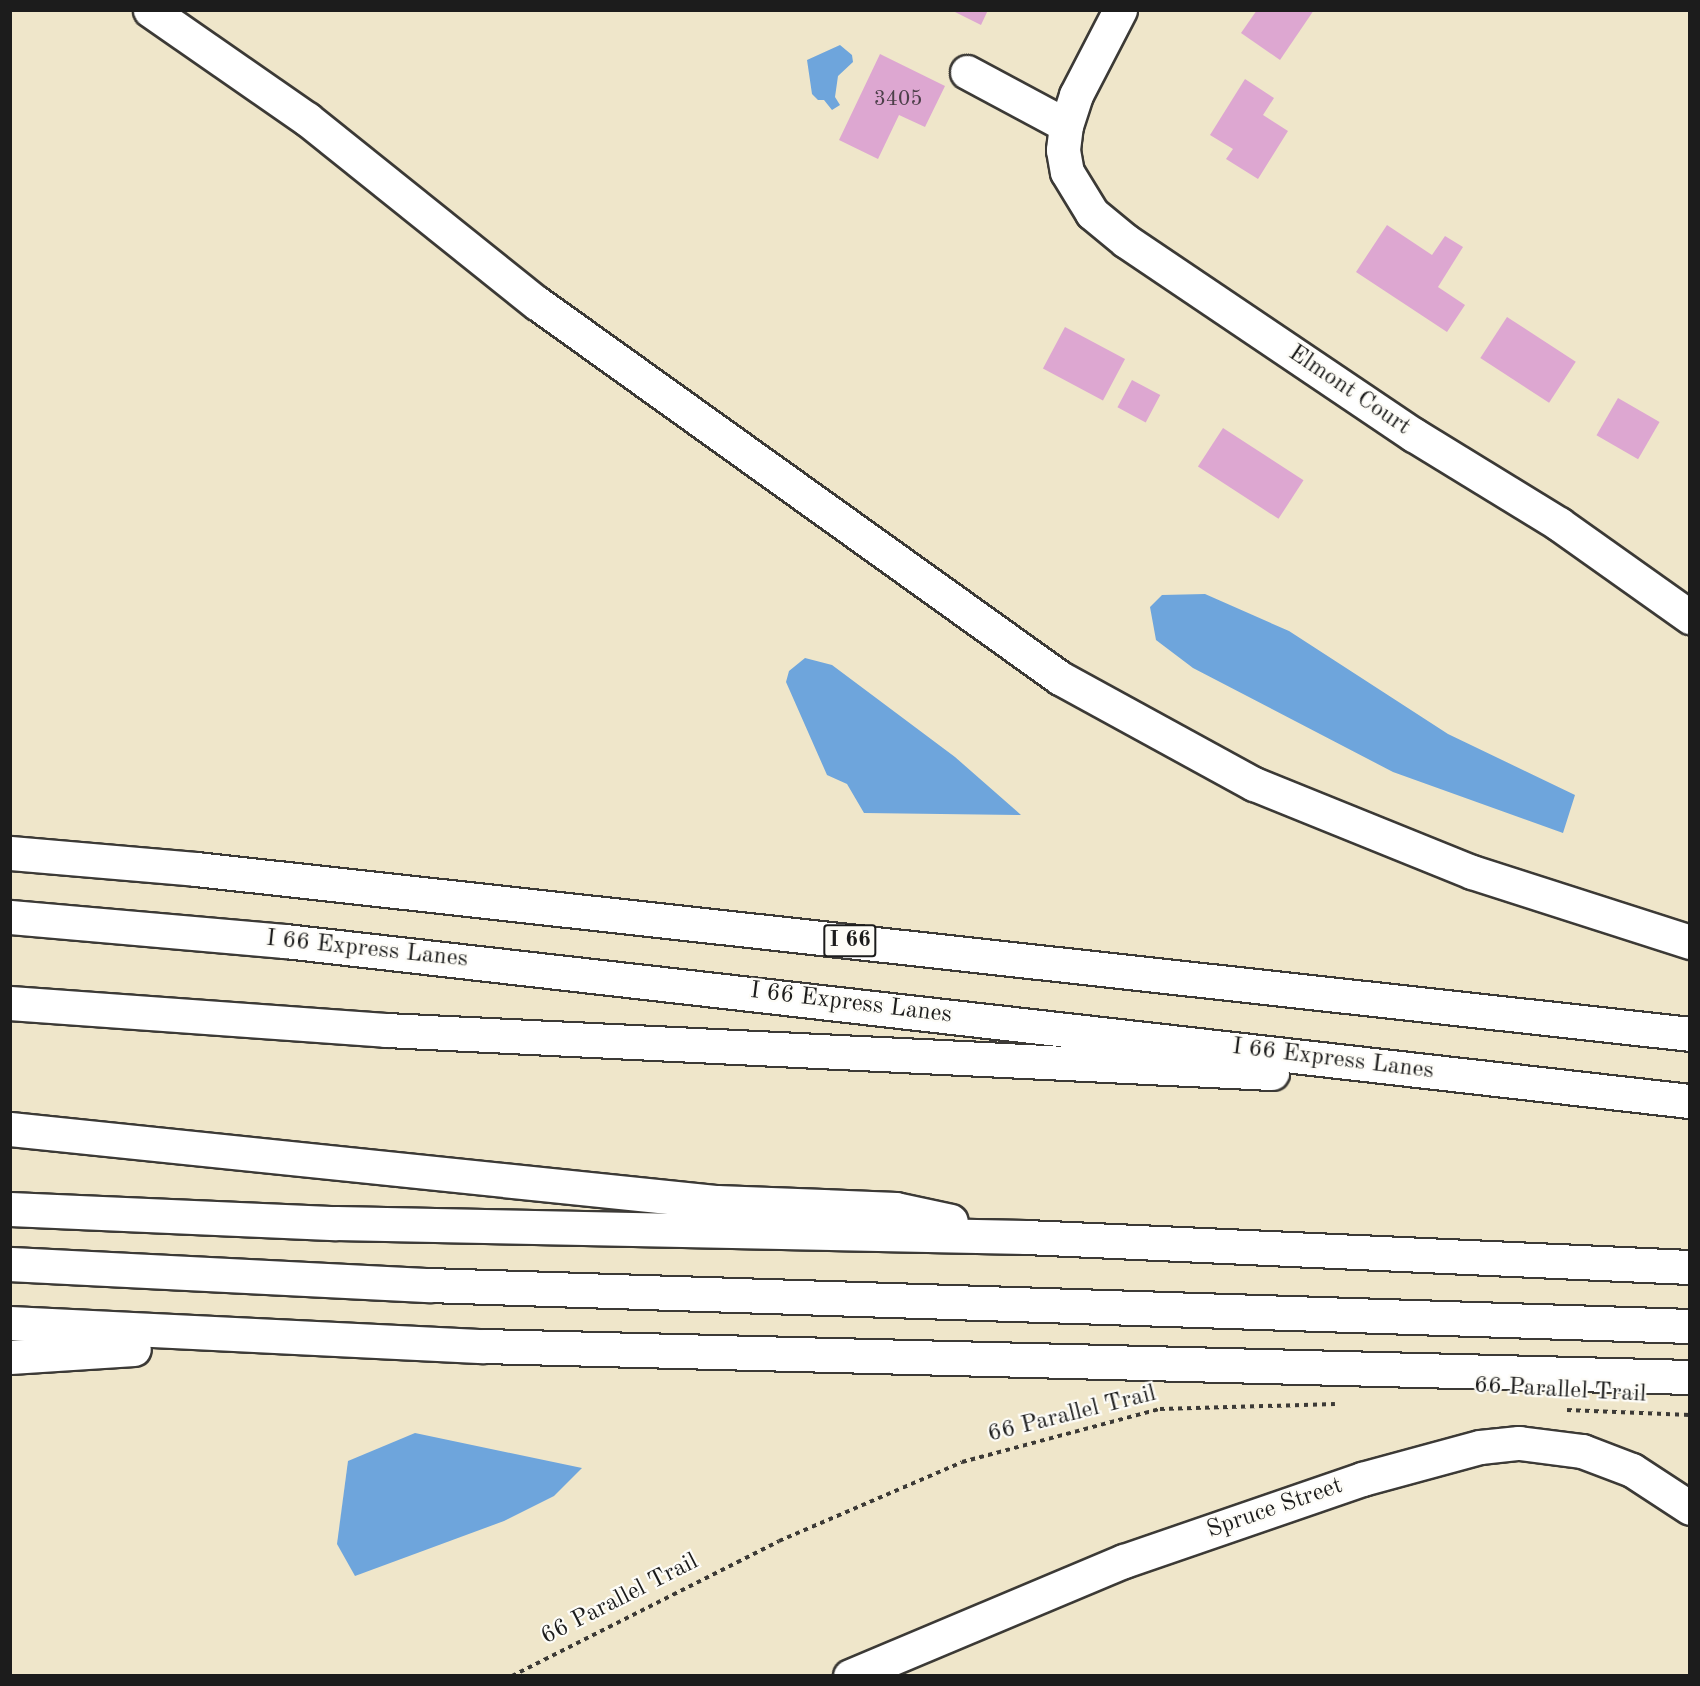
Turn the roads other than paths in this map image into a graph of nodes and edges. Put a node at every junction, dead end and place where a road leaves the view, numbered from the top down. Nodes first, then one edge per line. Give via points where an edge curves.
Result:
1 (150, 10) edge
2 (1120, 10) edge
3 (967, 72) dead end
4 (1066, 125) junction
5 (1689, 617) edge
6 (10, 854) edge
7 (10, 917) edge
8 (1689, 942) edge
9 (10, 1003) edge
10 (1689, 1034) edge
11 (1561, 1087) junction
12 (1689, 1101) edge
13 (10, 1129) edge
14 (10, 1209) edge
15 (1026, 1237) junction
16 (10, 1264) edge
17 (1689, 1267) edge
18 (10, 1323) edge
19 (1689, 1326) edge
20 (483, 1346) junction
21 (10, 1357) edge
22 (1689, 1377) edge
23 (1689, 1508) edge
24 (864, 1673) edge

1 - 8 main road via 307,119 537,303 1060,678 1254,784 1472,872
2 - 4 main road, Elmont Court via 1076,95
3 - 4 main road
4 - 5 main road, Elmont Court via 1064,150 1077,193 1092,213 1126,241 1414,435 1559,525
6 - 10 main road, I 66 via 196,869
7 - 11 main road, I 66 Express Lanes via 285,941
9 - 11 main road via 386,1030
11 - 12 main road, I 66 Express Lanes
13 - 15 main road via 717,1202 896,1209
14 - 15 main road via 336,1223
15 - 17 main road
16 - 19 main road via 428,1285
18 - 20 main road
20 - 21 main road via 193,1347
20 - 22 main road
23 - 24 main road, Spruce Street via 1632,1470 1582,1451 1519,1443 1480,1447 1362,1479 1124,1560

